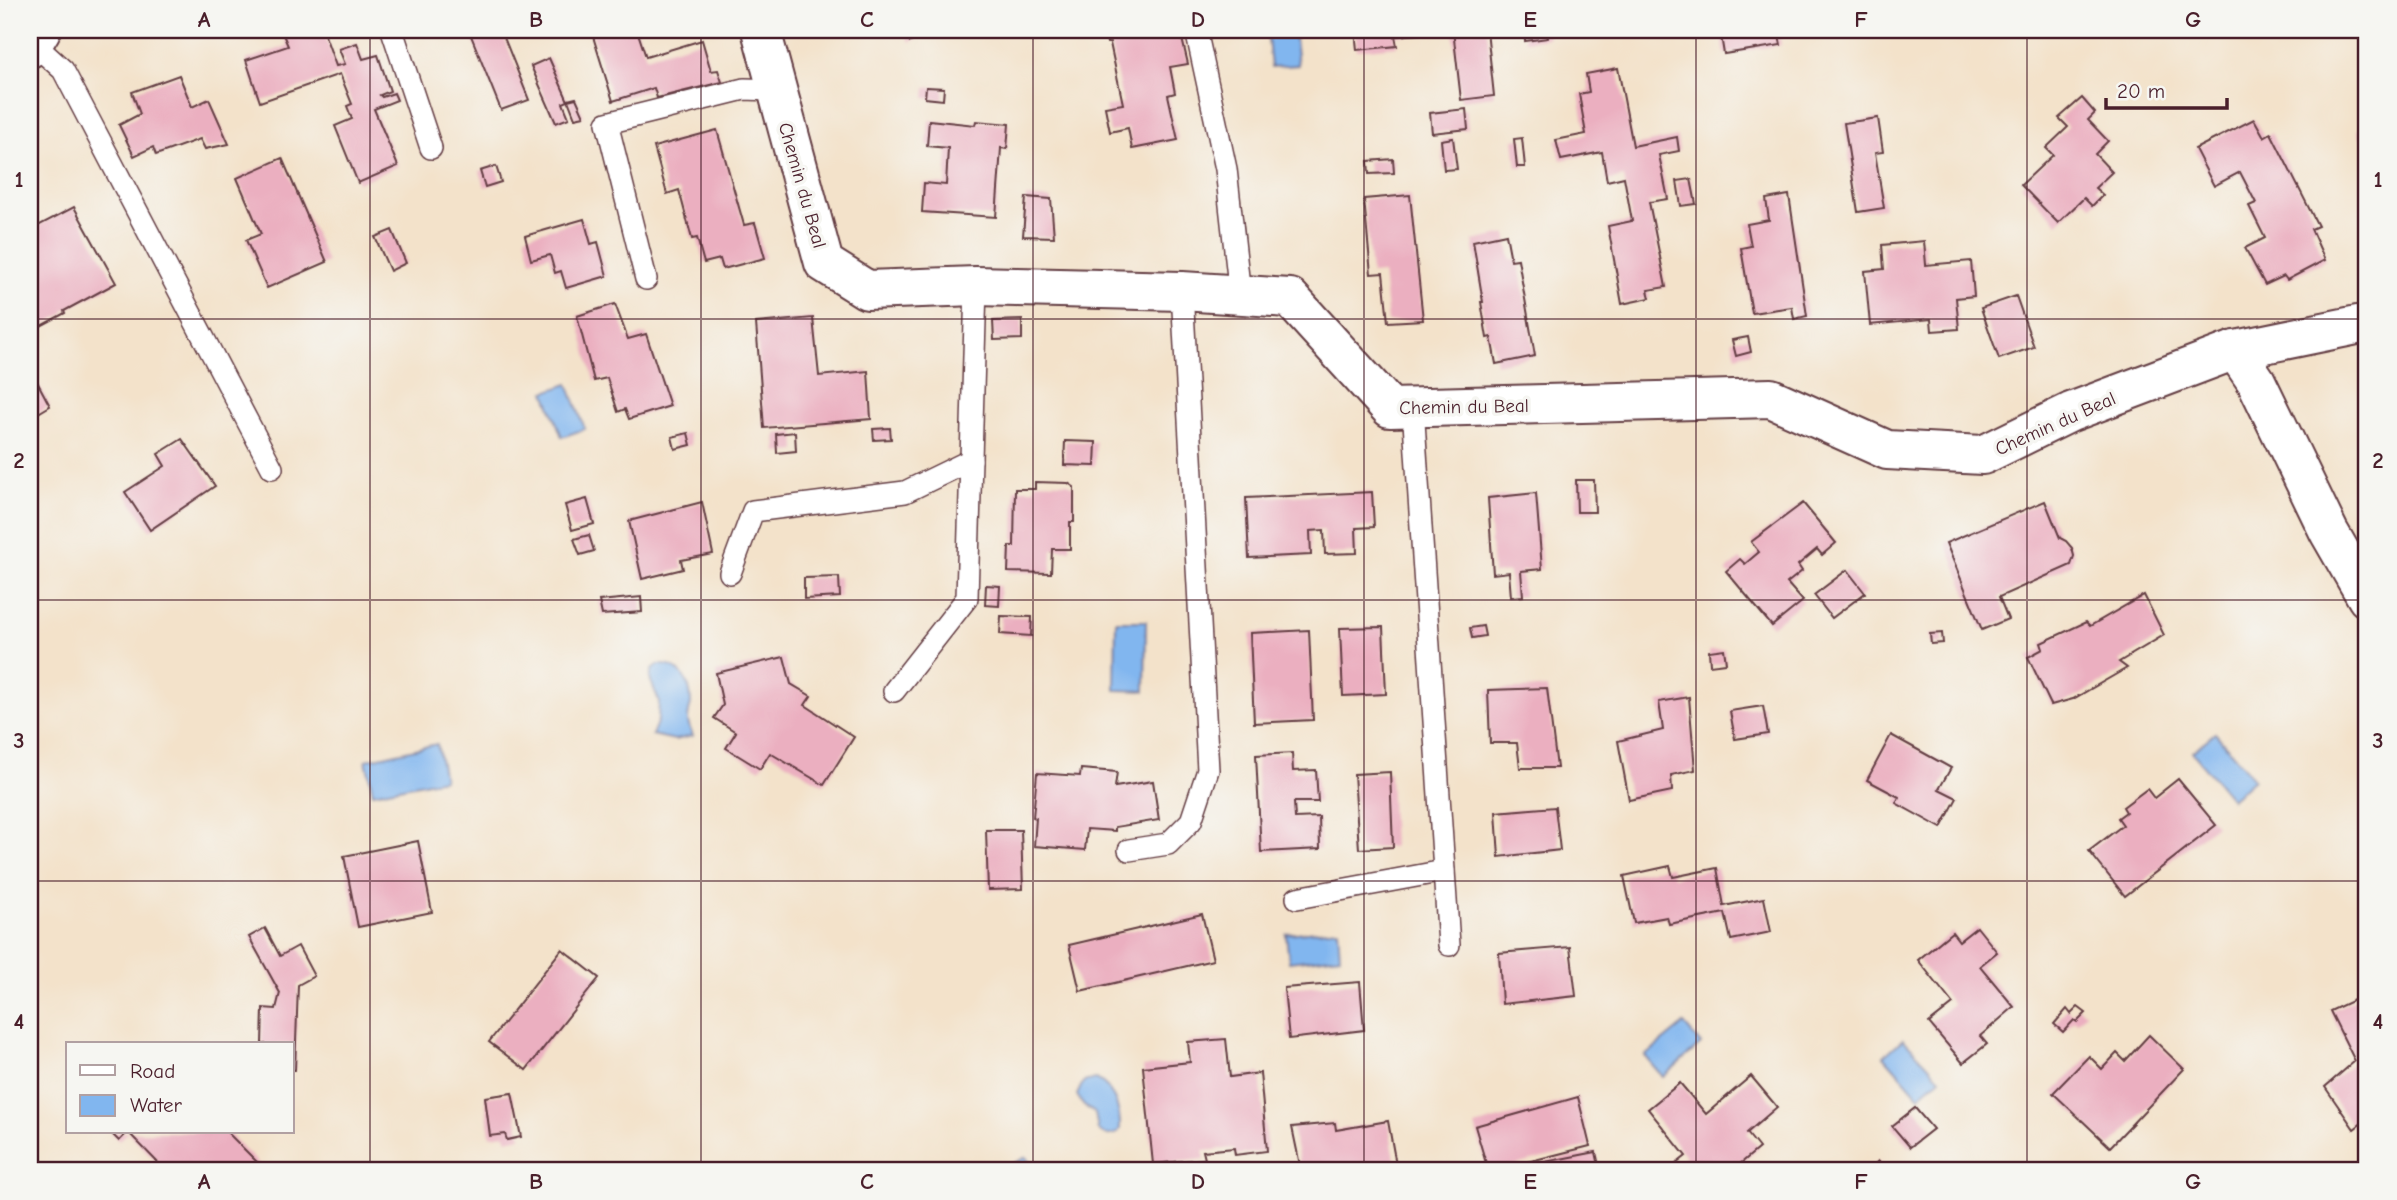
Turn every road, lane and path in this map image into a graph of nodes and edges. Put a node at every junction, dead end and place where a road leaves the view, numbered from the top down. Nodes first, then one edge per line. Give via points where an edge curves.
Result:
1 (392, 30) edge
2 (761, 30) edge
3 (1196, 30) edge
4 (35, 40) edge
5 (776, 90) junction
6 (431, 148) dead end
7 (646, 279) dead end
8 (976, 286) junction
9 (1182, 291) junction
10 (1240, 295) junction
11 (2367, 323) edge
12 (2235, 350) junction
13 (1413, 407) junction
14 (971, 460) junction
15 (272, 468) dead end
16 (730, 573) dead end
17 (2367, 598) edge
18 (894, 691) dead end
19 (1129, 850) dead end
20 (1444, 872) junction
21 (1297, 898) dead end
22 (1449, 945) dead end

1 - 6 lane
2 - 5 street, Chemin du Beal
3 - 10 lane via 1226,169
4 - 15 lane via 64,70
5 - 7 lane via 744,89 607,123
5 - 8 street, Chemin du Beal via 824,263 867,290
8 - 9 street, Chemin du Beal
8 - 14 lane
9 - 10 street, Chemin du Beal
9 - 19 lane via 1208,771 1184,829 1168,844
10 - 13 street, Chemin du Beal via 1290,298 1390,408
11 - 12 street, Chemin du Beal
12 - 13 street, Chemin du Beal via 2071,412 1983,455 1887,450 1770,398
12 - 17 street via 2256,381 2329,532
13 - 20 lane
14 - 16 lane via 905,492 753,511
14 - 18 lane via 967,598
20 - 21 lane
20 - 22 lane

